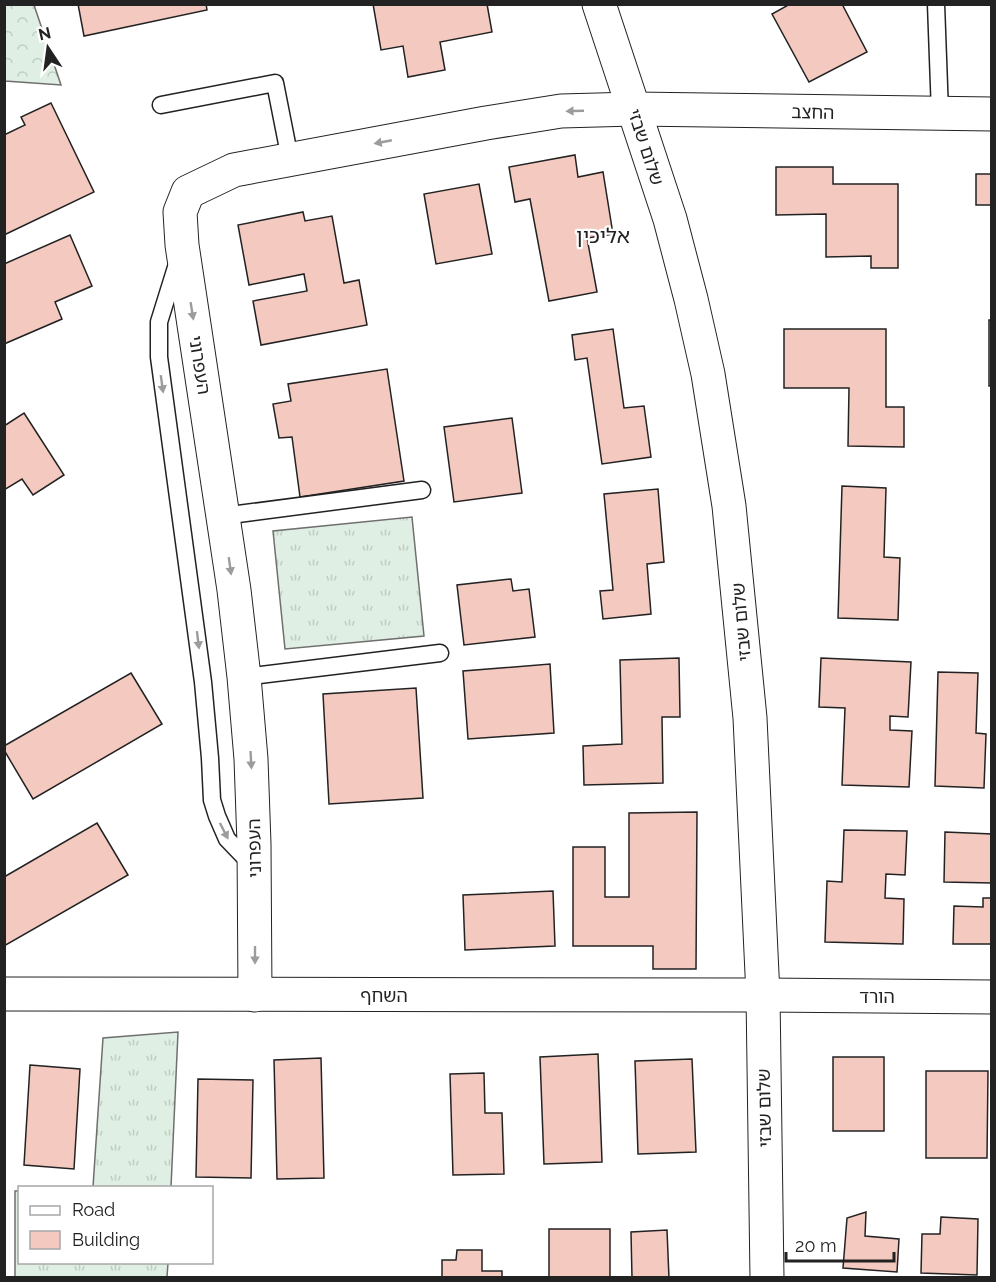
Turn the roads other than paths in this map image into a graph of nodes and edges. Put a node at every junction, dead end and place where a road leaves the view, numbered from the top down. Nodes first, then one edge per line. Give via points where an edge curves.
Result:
1 (599, 4) edge
2 (936, 4) edge
3 (160, 105) dead end
4 (634, 109) junction
5 (940, 113) junction
6 (992, 114) edge
7 (290, 159) junction
8 (182, 245) junction
9 (422, 490) dead end
10 (223, 516) junction
11 (440, 653) dead end
12 (244, 677) junction
13 (254, 868) junction
14 (4, 994) edge
15 (255, 995) junction
16 (763, 995) junction
17 (992, 997) edge
18 (766, 1271) edge

1 - 4 street, שלום שבזי
2 - 5 lane
3 - 7 lane via 275,83
4 - 5 street, החצב
4 -> 7 street, העפרוני via 561,111
4 - 16 street, שלום שבזי via 670,219 718,429 750,718
5 - 6 street, החצב
7 - 8 street, העפרוני via 234,170 188,192 180,212
8 -> 10 street, העפרוני
8 -> 13 lane via 159,322 159,357 203,682 212,800 227,839
9 - 10 lane
10 -> 12 street, העפרוני
11 - 12 lane
12 -> 13 street, העפרוני
13 -> 15 street, העפרוני
14 - 15 street, השחף
15 - 16 street, השחף
16 - 17 street, הורד
16 - 18 street, שלום שבזי

